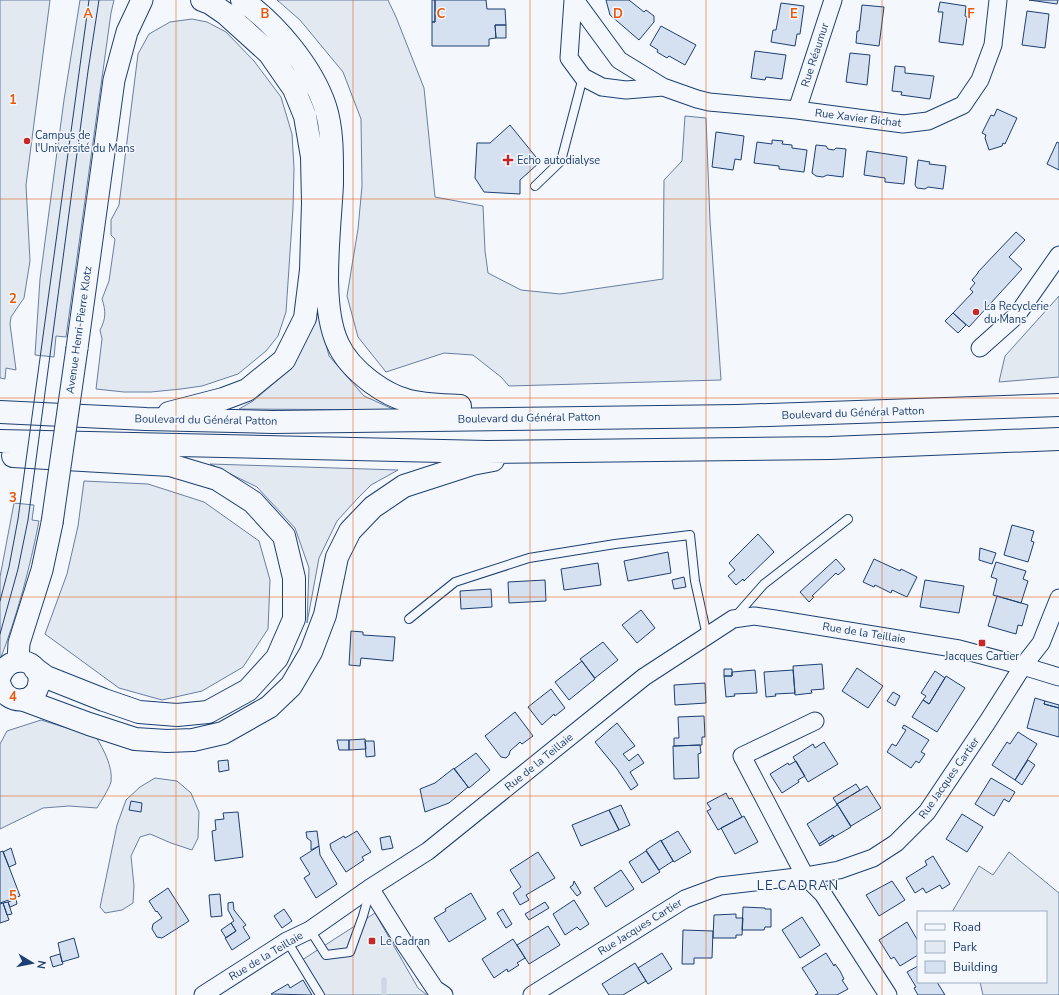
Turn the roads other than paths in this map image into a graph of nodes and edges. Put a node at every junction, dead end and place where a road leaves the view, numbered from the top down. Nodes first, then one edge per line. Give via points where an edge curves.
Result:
1 (142, 0) edge
2 (202, 0) edge
3 (242, 0) edge
4 (574, 0) edge
5 (833, 0) edge
6 (998, 0) edge
7 (582, 77) junction
8 (663, 87) junction
9 (797, 110) junction
10 (535, 186) dead end
11 (1059, 255) edge
12 (980, 348) dead end
13 (1059, 406) edge
14 (0, 412) edge
15 (737, 416) junction
16 (146, 419) junction
17 (1059, 439) edge
18 (0, 441) edge
19 (554, 451) junction
20 (0, 455) edge
21 (848, 519) dead end
22 (1059, 598) edge
23 (409, 619) dead end
24 (733, 619) junction
25 (707, 636) junction
26 (27, 665) junction
27 (1023, 666) junction
28 (1059, 677) edge
29 (6, 691) edge
30 (815, 721) dead end
31 (805, 876) junction
32 (370, 888) junction
33 (310, 930) junction
34 (286, 942) junction
35 (203, 995) edge
36 (320, 995) edge
37 (444, 995) edge
38 (532, 995) edge
39 (888, 995) edge

1 - 26 street, Avenue Henri-Pierre Klotz, bridge via 127,32 114,80 52,523 42,570 19,643
2 - 16 highway via 226,14 269,53 294,89 306,116 312,157 314,203 311,270 305,318 284,360 247,390 224,399
3 - 15 highway via 272,26 305,65 315,80 326,107 332,159 328,302 338,344 348,361 362,375 389,393 406,400 434,405 482,408 694,407
4 - 7 street, Rue Xavier Bichat via 569,58
4 - 8 street, Rue Xavier Bichat via 619,60
5 - 9 street, Rue Réaumur
6 - 9 street, Rue Xavier Bichat via 993,45 980,80 963,105 928,121 903,124
7 - 8 street, Rue Xavier Bichat via 602,87 626,90
7 - 10 lane via 561,161
8 - 9 street, Rue Xavier Bichat via 710,102
11 - 12 street via 1017,315
13 - 15 highway, Boulevard du Général Patton
14 - 16 highway, Boulevard du Général Patton
15 - 16 highway, Boulevard du Général Patton via 273,422
17 - 19 highway via 830,448
18 - 19 highway via 479,452
19 - 29 highway via 472,464 404,486 373,507 350,531 337,557 325,615 311,652 292,686 268,707 224,734 193,740 135,739
20 - 26 highway via 170,465 217,479 253,502 284,536 294,578 294,619 277,658 248,690 208,712 177,715 139,712 46,677
21 - 24 lane via 764,584
22 - 27 street via 1041,644
23 - 25 lane via 455,582 529,558 690,535 695,581
24 - 25 street, Rue de la Teillaie
24 - 27 street, Rue de la Teillaie via 754,616 783,620 959,649
25 - 32 street, Rue de la Teillaie via 644,677 428,851
26 - 29 street via 6,666 2,671
26 - 29 street, Avenue Henri-Pierre Klotz via 39,681 35,693 30,697
27 - 28 street, Rue de la Teillaie
27 - 31 street, Rue Jacques Cartier via 918,823 896,843 873,858 839,870
30 - 31 street via 742,756
31 - 38 street, Rue Jacques Cartier via 720,886 685,899
31 - 39 street via 823,894
32 - 33 street, Rue de la Teillaie
32 - 33 lane, Rue de la Teillaie via 350,952 326,955
32 - 37 street via 435,989
33 - 34 street, Rue de la Teillaie
34 - 35 street, Rue de la Teillaie
34 - 36 lane

